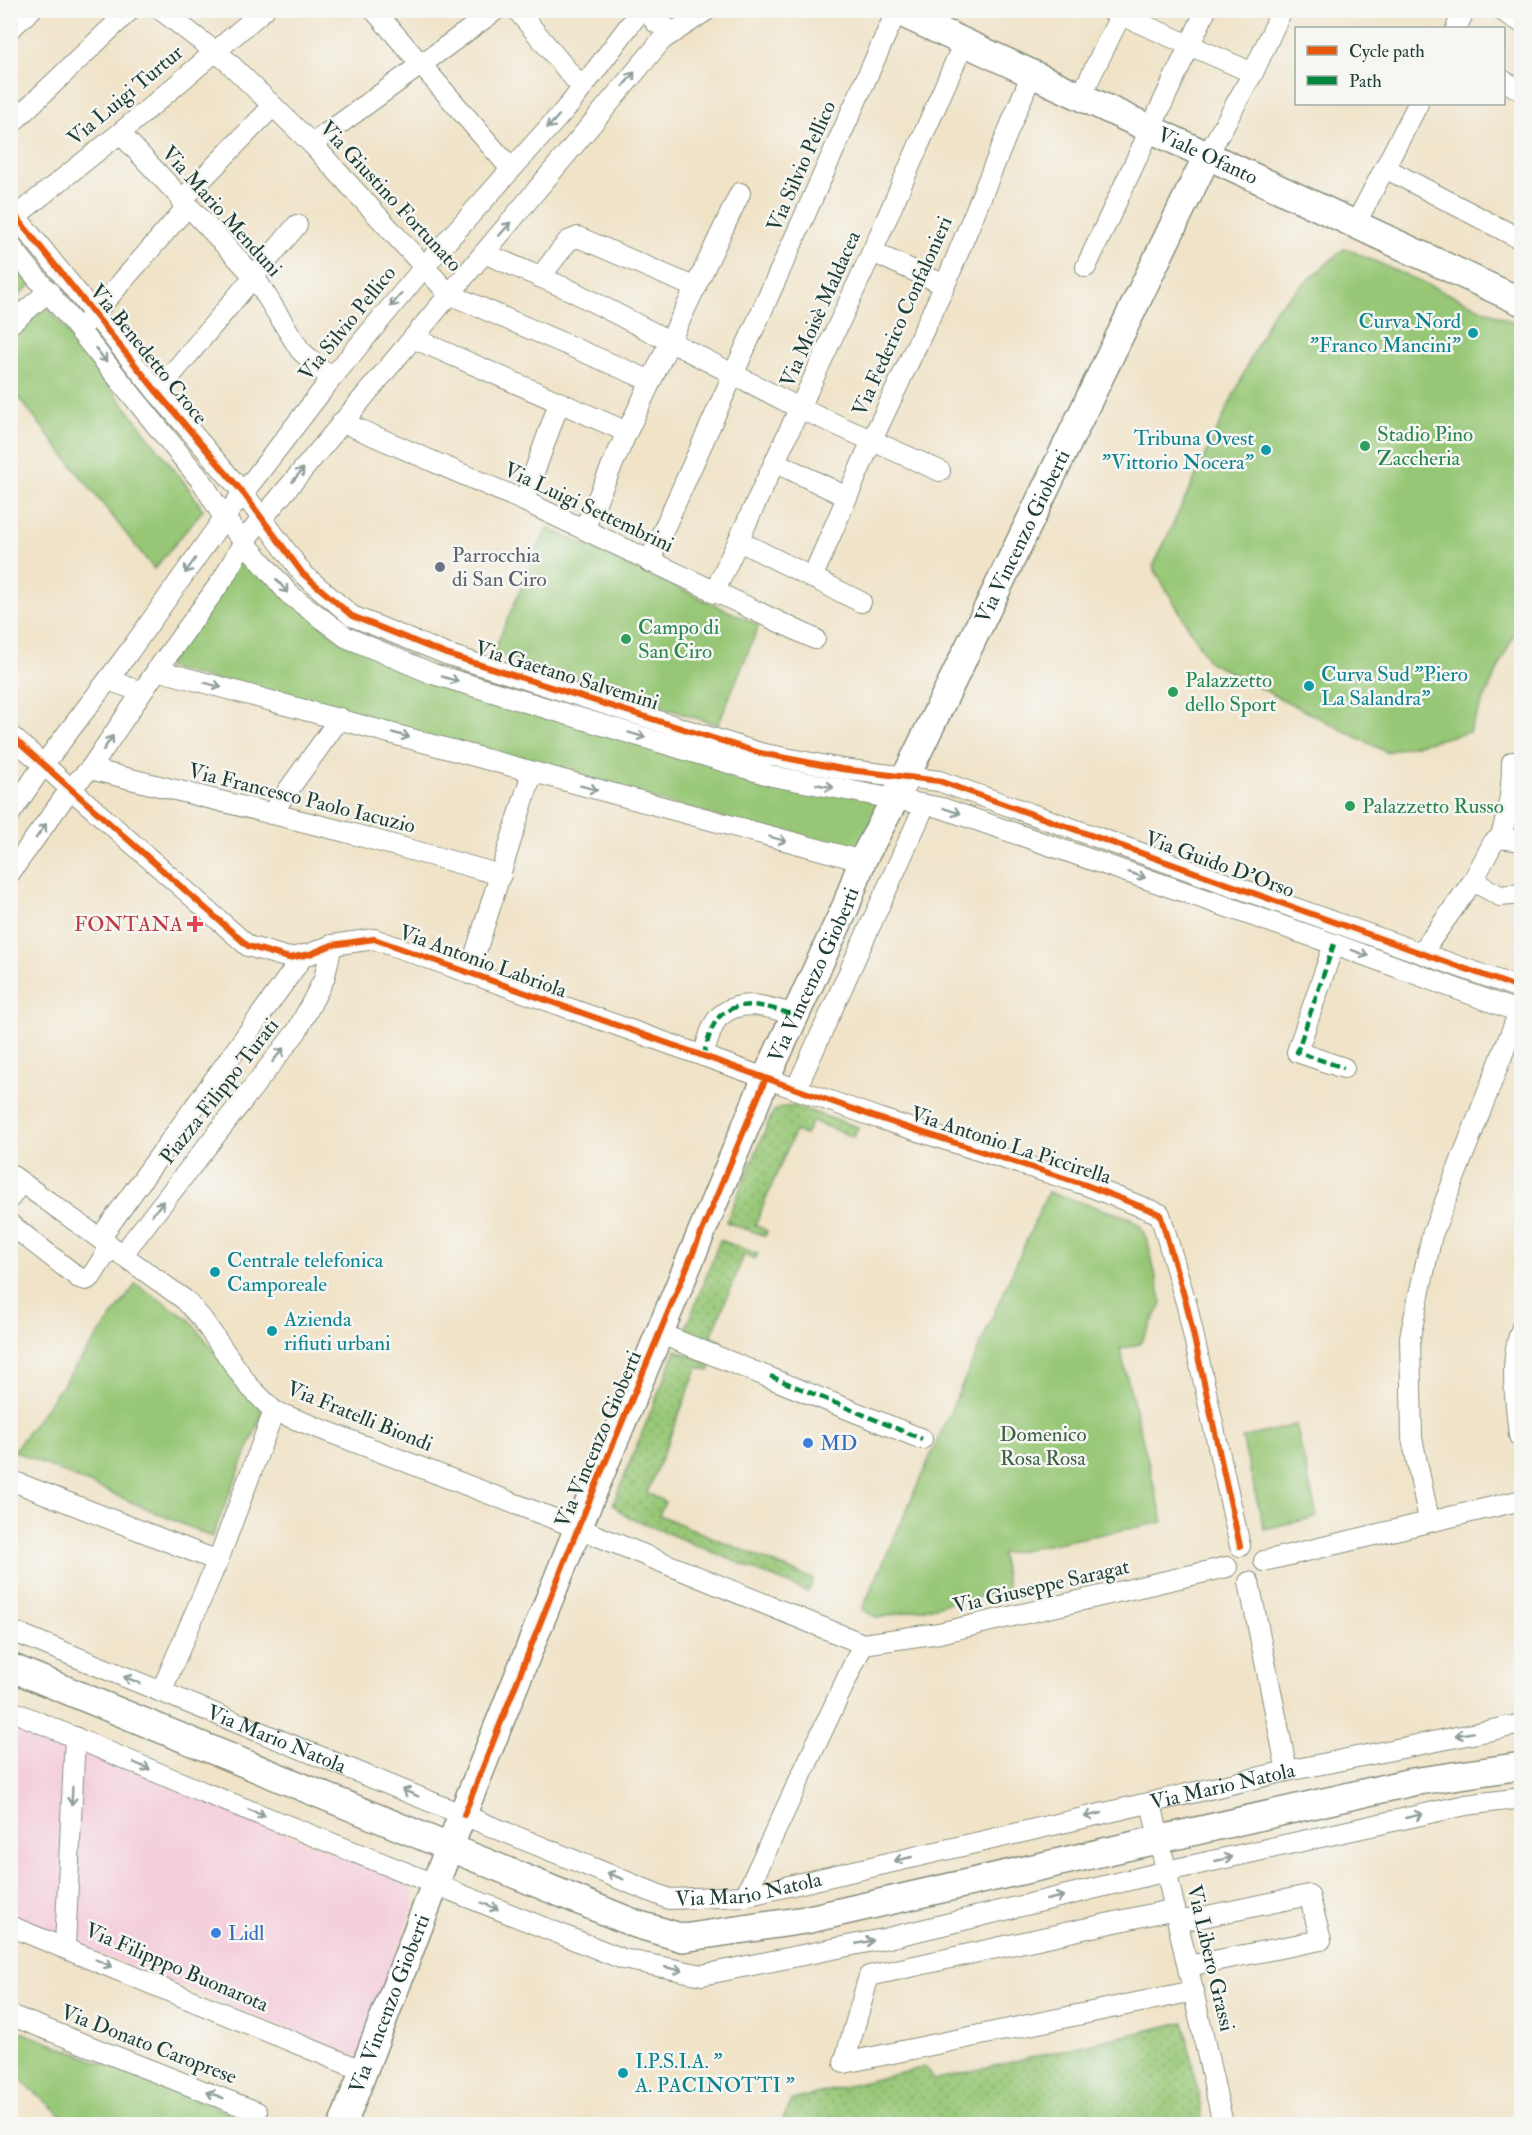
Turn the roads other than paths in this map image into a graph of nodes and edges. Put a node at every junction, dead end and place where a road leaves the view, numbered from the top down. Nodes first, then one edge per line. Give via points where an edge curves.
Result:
1 (31, 10) edge
2 (130, 10) edge
3 (161, 10) edge
4 (264, 10) edge
5 (374, 10) edge
6 (496, 10) edge
7 (517, 10) edge
8 (641, 10) edge
9 (646, 10) edge
10 (707, 10) edge
11 (1206, 10) edge
12 (1282, 10) edge
13 (1465, 10) edge
14 (1501, 10) edge
15 (896, 11) edge
16 (1118, 12) edge
17 (1521, 23) edge
18 (1456, 27) edge
19 (10, 29) edge
20 (675, 32) junction
21 (964, 42) junction
22 (1189, 45) junction
23 (214, 51) junction
24 (421, 66) junction
25 (1032, 73) junction
26 (1253, 73) junction
27 (1505, 82) edge
28 (582, 88) junction
29 (1521, 91) edge
30 (1081, 96) junction
31 (1417, 105) edge
32 (273, 106) junction
33 (10, 125) edge
34 (1150, 128) junction
35 (120, 134) junction
36 (312, 144) junction
37 (1208, 154) junction
38 (1385, 168) junction
39 (511, 169) junction
40 (741, 193) dead end
41 (184, 204) junction
42 (14, 213) edge
43 (297, 225) dead end
44 (1355, 225) junction
45 (1521, 240) edge
46 (10, 245) edge
47 (872, 252) junction
48 (484, 253) junction
49 (47, 255) junction
50 (1086, 267) dead end
51 (423, 268) junction
52 (30, 269) junction
53 (254, 276) junction
54 (540, 277) junction
55 (945, 285) junction
56 (696, 288) junction
57 (49, 291) junction
58 (448, 294) junction
59 (1521, 302) edge
60 (95, 314) junction
61 (10, 324) edge
62 (80, 329) junction
63 (413, 338) junction
64 (670, 341) junction
65 (735, 374) junction
66 (330, 379) junction
67 (651, 381) junction
68 (157, 392) junction
69 (559, 404) junction
70 (801, 409) junction
71 (342, 422) junction
72 (627, 432) junction
73 (872, 440) junction
74 (777, 463) junction
75 (940, 471) dead end
76 (244, 494) junction
77 (847, 497) junction
78 (524, 501) junction
79 (224, 518) junction
80 (261, 520) junction
81 (584, 529) junction
82 (244, 541) junction
83 (739, 541) junction
84 (649, 562) junction
85 (812, 578) junction
86 (714, 593) junction
87 (861, 602) dead end
88 (814, 639) dead end
89 (157, 670) junction
90 (108, 680) junction
91 (141, 692) junction
92 (565, 692) junction
93 (600, 703) junction
94 (558, 712) junction
95 (340, 718) junction
96 (594, 723) junction
97 (10, 735) edge
98 (1512, 762) dead end
99 (44, 764) junction
100 (90, 768) junction
101 (532, 773) junction
102 (901, 787) junction
103 (71, 788) junction
104 (925, 805) junction
105 (10, 814) edge
106 (272, 814) junction
107 (1500, 838) junction
108 (1521, 841) edge
109 (862, 861) junction
110 (10, 873) edge
111 (501, 875) junction
112 (1473, 881) junction
113 (1521, 894) edge
114 (1334, 944) junction
115 (332, 945) junction
116 (1422, 952) junction
117 (304, 955) junction
118 (469, 974) junction
119 (1516, 982) edge
120 (1496, 1004) junction
121 (1520, 1013) edge
122 (795, 1015) junction
123 (703, 1056) junction
124 (1344, 1068) dead end
125 (766, 1078) junction
126 (796, 1089) junction
127 (14, 1185) edge
128 (10, 1224) edge
129 (111, 1246) junction
130 (1521, 1328) edge
131 (661, 1334) junction
132 (274, 1411) junction
133 (922, 1439) dead end
134 (1521, 1439) edge
135 (10, 1479) edge
136 (1521, 1500) edge
137 (1429, 1520) junction
138 (578, 1528) junction
139 (1240, 1546) junction
140 (218, 1561) junction
141 (1264, 1561) junction
142 (1227, 1567) junction
143 (1249, 1582) junction
144 (10, 1630) edge
145 (863, 1644) junction
146 (10, 1667) edge
147 (161, 1692) junction
148 (10, 1710) edge
149 (1521, 1724) edge
150 (75, 1737) junction
151 (1521, 1766) edge
152 (1287, 1771) junction
153 (1521, 1798) edge
154 (1151, 1803) junction
155 (464, 1815) junction
156 (1159, 1838) junction
157 (449, 1848) junction
158 (1167, 1871) junction
159 (436, 1884) junction
160 (745, 1896) junction
161 (1177, 1916) junction
162 (10, 1926) edge
163 (65, 1946) junction
164 (1188, 1966) junction
165 (1194, 1991) junction
166 (10, 2016) edge
167 (364, 2071) junction
168 (252, 2124) edge
169 (343, 2124) edge
170 (1223, 2124) edge

1 - 19 street
2 - 33 street
3 - 23 street, Via Giustino Fortunato
4 - 23 street, Via Luigi Turtur
5 - 24 street
6 - 24 street
7 - 28 street
8 - 28 street, Via Silvio Pellico
9 - 20 street via 656,23
10 - 20 street
11 - 22 street
12 - 26 street
13 - 18 street
14 - 17 street
15 - 21 street, Viale Ofanto
15 - 65 street, Via Silvio Pellico
16 - 22 street
16 - 30 street
48 -> 20 street via 662,40
21 - 25 street, Viale Ofanto
21 - 47 street, Via Moisè Maldacea
22 - 26 street
22 - 34 street
23 - 32 street, Via Giustino Fortunato
23 - 35 street, Via Luigi Turtur
24 - 36 street
24 - 39 street
25 - 30 street, Viale Ofanto
25 - 55 street, Via Federico Confalonieri
26 - 37 street
27 - 29 street
28 -> 39 street, Via Silvio Pellico
30 - 34 street, Viale Ofanto
31 - 38 street
32 - 36 street, Via Giustino Fortunato
32 - 41 street
34 - 37 street, Viale Ofanto
34 - 50 street
35 - 41 street, Via Mario Menduni
35 - 42 street, Via Luigi Turtur
36 - 51 street, Via Giustino Fortunato
37 - 44 street, Viale Ofanto
37 - 102 street, Via Vincenzo Gioberti
38 - 44 street
38 - 45 street
39 - 51 street, Via Silvio Pellico
40 - 56 street
41 - 53 street, Via Mario Menduni
41 - 60 street
42 - 49 street, Via Benedetto Croce
43 - 53 street
44 - 59 street, Viale Ofanto
46 - 52 street, Via Benedetto Croce
47 - 55 street
47 - 70 street, Via Moisè Maldacea
48 - 54 street
48 - 58 street
49 - 52 street
49 - 60 street, Via Benedetto Croce
51 - 58 street, Via Giustino Fortunato
51 -> 66 street, Via Silvio Pellico
52 - 57 street, Via Benedetto Croce
53 - 66 street, Via Mario Menduni via 300,350
53 - 68 street
54 - 56 street via 568,242 578,237
54 - 64 street
55 - 73 street, Via Federico Confalonieri
56 - 64 street
57 - 61 street
57 - 62 street, Via Benedetto Croce
58 - 63 street
58 - 67 street, Via Giustino Fortunato
60 - 62 street
60 - 68 street, Via Benedetto Croce
62 -> 79 street, Via Benedetto Croce via 203,483
63 - 69 street
63 - 71 street
64 - 65 street
64 - 67 street
65 - 70 street
65 - 84 street, Via Silvio Pellico
66 - 76 street, Via Silvio Pellico
67 - 72 street
68 - 76 street, Via Benedetto Croce
69 - 72 street
69 - 78 street
70 - 73 street
70 - 74 street, Via Moisè Maldacea
71 - 78 street, Via Luigi Settembrini
80 -> 71 street
72 - 81 street
73 - 75 street
73 - 77 street, Via Federico Confalonieri
74 - 77 street
74 - 83 street, Via Moisè Maldacea
76 - 79 street, Via Silvio Pellico
76 - 80 street, Via Benedetto Croce
77 - 85 street, Via Federico Confalonieri
78 - 81 street, Via Luigi Settembrini
79 - 82 street, Via Benedetto Croce
79 -> 90 street, Via Silvio Pellico
80 - 82 street
80 - 92 street, Via Gaetano Salvemini via 303,574 352,616 446,654
81 - 84 street, Via Luigi Settembrini
82 - 89 street via 223,579
82 -> 94 street, Via Gaetano Salvemini via 289,594 346,637 433,674
83 - 85 street
83 - 86 street, Via Moisè Maldacea
84 - 86 street, Via Luigi Settembrini
85 - 87 street
86 - 88 street, Via Luigi Settembrini
89 - 91 street
89 -> 95 street
90 - 91 street
90 - 99 street, Via Silvio Pellico
100 -> 91 street
92 - 93 street, Via Gaetano Salvemini
92 - 94 street, Via Gaetano Salvemini
93 - 96 street, Via Gaetano Salvemini
93 - 102 street, Via Gaetano Salvemini via 760,753 842,769
94 - 96 street, Via Gaetano Salvemini
95 -> 101 street
95 - 106 street
96 -> 102 street, Via Gaetano Salvemini via 772,776
97 - 99 street, Via Antonio Labriola
98 - 107 street via 1508,817
99 - 103 street, Via Antonio Labriola
99 - 105 street, Via Silvio Pellico
100 - 103 street
100 - 106 street, Via Francesco Paolo Iacuzio
101 -> 109 street
101 - 111 street
102 - 104 street, Via Guido D'Orso
102 - 109 street, Via Vincenzo Gioberti
102 - 116 street, Via Guido D'Orso via 939,781
110 -> 103 street
103 - 117 street, Via Antonio Labriola via 248,946 289,958
104 -> 114 street, Via Guido D'Orso
104 - 126 street, Via Vincenzo Gioberti
106 - 111 street, Via Francesco Paolo Iacuzio
107 - 108 street
107 - 112 street via 1493,843
109 - 122 street, Via Vincenzo Gioberti via 846,906
111 - 118 street
112 - 113 street via 1500,896
112 - 116 street
114 -> 120 street, Via Guido D'Orso
114 - 124 street via 1297,1052
115 - 117 street, Via Antonio Labriola
115 - 118 street, Via Antonio Labriola via 374,939
129 -> 115 street, Piazza Filippo Turati via 297,1030 324,979
116 - 119 street, Via Guido D'Orso
117 - 129 street, Piazza Filippo Turati
118 - 123 street, Via Antonio Labriola
119 - 120 street
120 - 121 street, Via Guido D'Orso
121 - 137 street via 1432,1235 1410,1337 1412,1438
122 - 123 street via 761,1005 737,1006 718,1018
122 - 125 street, Via Vincenzo Gioberti
123 - 125 street, Via Antonio Labriola
125 - 126 street, Via Antonio La Piccirella
125 - 131 street, Via Vincenzo Gioberti
126 - 139 street, Via Antonio La Piccirella via 1086,1185 1160,1214 1187,1306
127 - 129 street, Via Fratelli Biondi
128 - 129 street via 86,1280
129 - 132 street, Via Fratelli Biondi via 185,1300 248,1385
130 - 134 street via 1515,1363
131 - 133 street
131 - 138 street, Via Vincenzo Gioberti
132 - 138 street, Via Fratelli Biondi
132 - 140 street
135 - 140 street
136 - 137 street
137 - 141 street
138 - 145 street
138 - 155 street, Via Vincenzo Gioberti
139 - 141 street via 1258,1550
139 - 142 street via 1230,1554
140 - 147 street
141 - 143 street via 1262,1573
142 - 143 street via 1234,1578
142 - 145 street, Via Giuseppe Saragat via 939,1633
143 - 152 street
147 -> 144 street, Via Mario Natola
145 - 160 street
146 - 157 street, Via Mario Natola
155 -> 147 street, Via Mario Natola
148 - 150 street
149 -> 152 street, Via Mario Natola
150 -> 159 street
150 -> 163 street, Via Filipppo Buonarota
151 - 156 street, Via Mario Natola via 1412,1782
152 - 154 street, Via Mario Natola
158 -> 153 street via 1467,1804
154 - 156 street, Via Libero Grassi
154 -> 160 street, Via Mario Natola
155 - 157 street, Via Vincenzo Gioberti
160 -> 155 street, Via Mario Natola via 669,1899
156 - 157 street, Via Mario Natola via 805,1920 683,1938 636,1924
156 - 158 street, Via Libero Grassi
157 - 159 street, Via Vincenzo Gioberti
159 -> 158 street via 623,1959 702,1975 888,1938
158 - 161 street, Via Libero Grassi
159 - 167 street, Via Vincenzo Gioberti
161 - 164 street, Via Libero Grassi
161 - 164 street via 1309,1895 1321,1940
161 - 165 street via 869,1976 844,2063
162 - 163 street, Via Filipppo Buonarota
163 -> 167 street, Via Filipppo Buonarota
164 - 165 street, Via Libero Grassi
165 - 170 street, Via Libero Grassi
168 -> 166 street, Via Donato Caroprese via 257,2112
167 - 169 street, Via Vincenzo Gioberti

